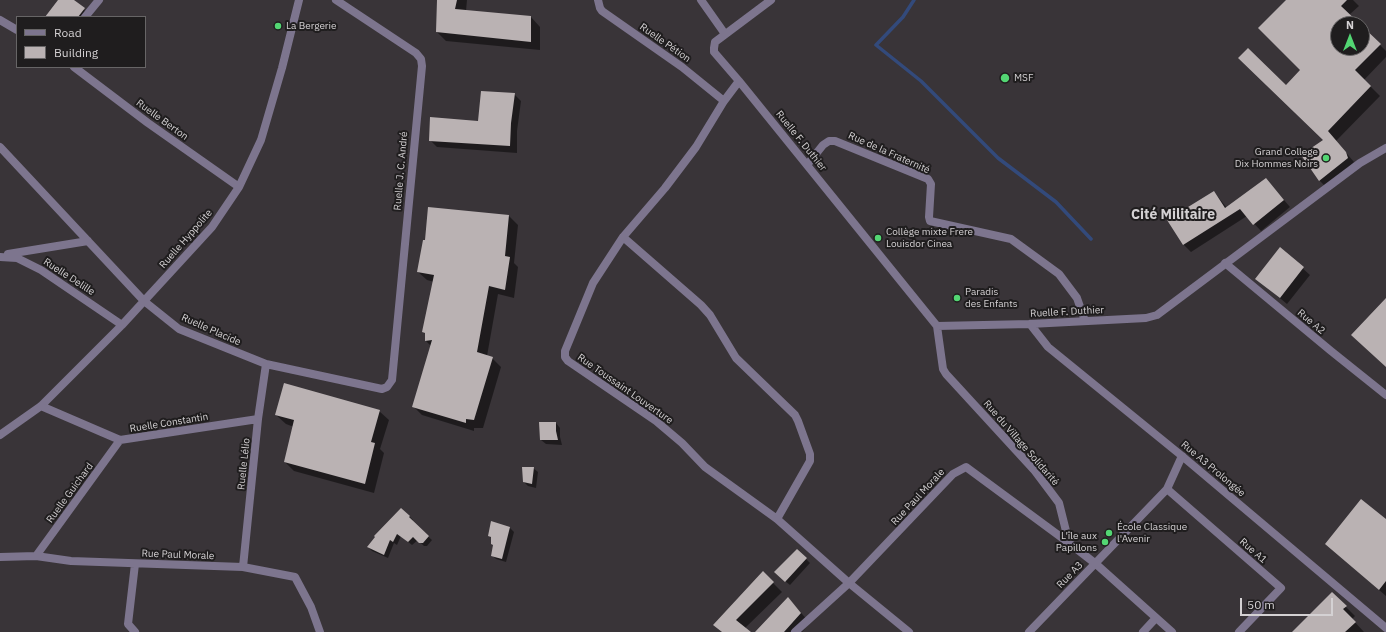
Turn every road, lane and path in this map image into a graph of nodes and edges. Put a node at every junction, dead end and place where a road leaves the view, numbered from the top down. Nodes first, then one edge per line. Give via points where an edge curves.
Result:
1 (99, 0) edge
2 (299, 0) edge
3 (336, 0) edge
4 (598, 0) edge
5 (701, 0) edge
6 (770, 0) edge
7 (86, 16) edge
8 (0, 20) edge
9 (16, 29) edge
10 (725, 34) junction
11 (75, 68) edge
12 (740, 81) junction
13 (724, 101) junction
14 (0, 147) edge
15 (1386, 148) edge
16 (807, 165) junction
17 (240, 187) junction
18 (623, 237) junction
19 (88, 241) junction
20 (0, 256) edge
21 (1225, 263) junction
22 (144, 301) junction
23 (1085, 320) junction
24 (1030, 324) junction
25 (122, 325) junction
26 (937, 326) junction
27 (266, 364) junction
28 (387, 386) joint
29 (1386, 395) edge
30 (41, 406) junction
31 (258, 419) junction
32 (0, 434) edge
33 (120, 440) junction
34 (1182, 456) junction
35 (1166, 489) junction
36 (777, 519) junction
37 (1070, 543) junction
38 (36, 556) junction
39 (0, 557) edge
40 (135, 564) junction
41 (1096, 564) junction
42 (243, 567) junction
43 (849, 583) junction
44 (1156, 619) junction
45 (1386, 628) edge
46 (135, 632) edge
47 (320, 632) edge
48 (795, 632) edge
49 (909, 632) edge
50 (1029, 632) edge
51 (1144, 632) edge
52 (1172, 632) edge
53 (1239, 632) edge

1 - 7 street
2 - 17 street, Ruelle Hyppolite via 261,140
3 - 28 street, Ruelle J. C. André via 416,53 422,66 392,380
4 - 13 street, Ruelle Pétion via 602,11 682,67
5 - 10 street
6 - 10 street, Ruelle F. Duthier
8 - 9 street
10 - 12 street, Ruelle F. Duthier via 715,42 714,52
11 - 17 street, Ruelle Berton via 148,123
12 - 13 street, Rue Toussaint Louverture
12 - 16 street, Ruelle F. Duthier
13 - 18 street, Rue Toussaint Louverture via 696,147
14 - 19 street, Ruelle Placide
15 - 21 street, Ruelle F. Duthier via 1360,163
16 - 23 street, Rue de la Fraternité via 823,145 835,141 928,179 931,184 930,222 1011,239 1059,274 1077,298
16 - 26 street, Ruelle F. Duthier
17 - 22 street, Ruelle Hyppolite via 212,228
18 - 36 street via 701,305 736,358 795,415 810,454 810,461
18 - 36 street, Rue Toussaint Louverture via 592,283 565,351 565,357 568,362 656,422 682,443 705,467
19 - 20 street
19 - 22 street, Ruelle Placide
20 - 25 street, Ruelle Delille via 17,258 41,270
21 - 23 street, Ruelle F. Duthier via 1157,315 1146,318
21 - 29 street, Rue A2
22 - 25 street, Ruelle Hyppolite
22 - 27 street, Ruelle Placide via 180,329
23 - 24 street, Ruelle F. Duthier
24 - 26 street, Ruelle F. Duthier
24 - 34 street, Rue A3 Prolongée via 1048,347
25 - 30 street, Ruelle Hyppolite
26 - 37 street, Rue du Village Solidarité via 946,374 1035,471 1059,502
27 - 28 street, Ruelle Placide via 382,389
27 - 31 street, Ruelle Lélio
30 - 32 street, Ruelle Hyppolite
30 - 33 street, Ruelle Constantin
31 - 33 street, Ruelle Constantin
31 - 42 street, Ruelle Lélio
33 - 38 street, Ruelle Guichard
34 - 35 street, Rue A3
34 - 45 street, Rue A3 Prolongée
35 - 41 street, Rue A3
35 - 53 street, Rue A1 via 1281,588
36 - 43 street, Rue Toussaint Louverture
37 - 41 street
37 - 43 street, Rue Paul Morale via 966,467 953,474
38 - 39 street, Rue Paul Morale
38 - 40 street, Rue Paul Morale via 71,561
40 - 42 street, Rue Paul Morale
40 - 46 street via 128,624
41 - 44 street
41 - 50 street, Rue A3
42 - 47 street, Rue Paul Morale via 295,577 311,607
43 - 48 street, Rue Paul Morale
43 - 49 street, Rue Toussaint Louverture
44 - 51 street
44 - 52 street

